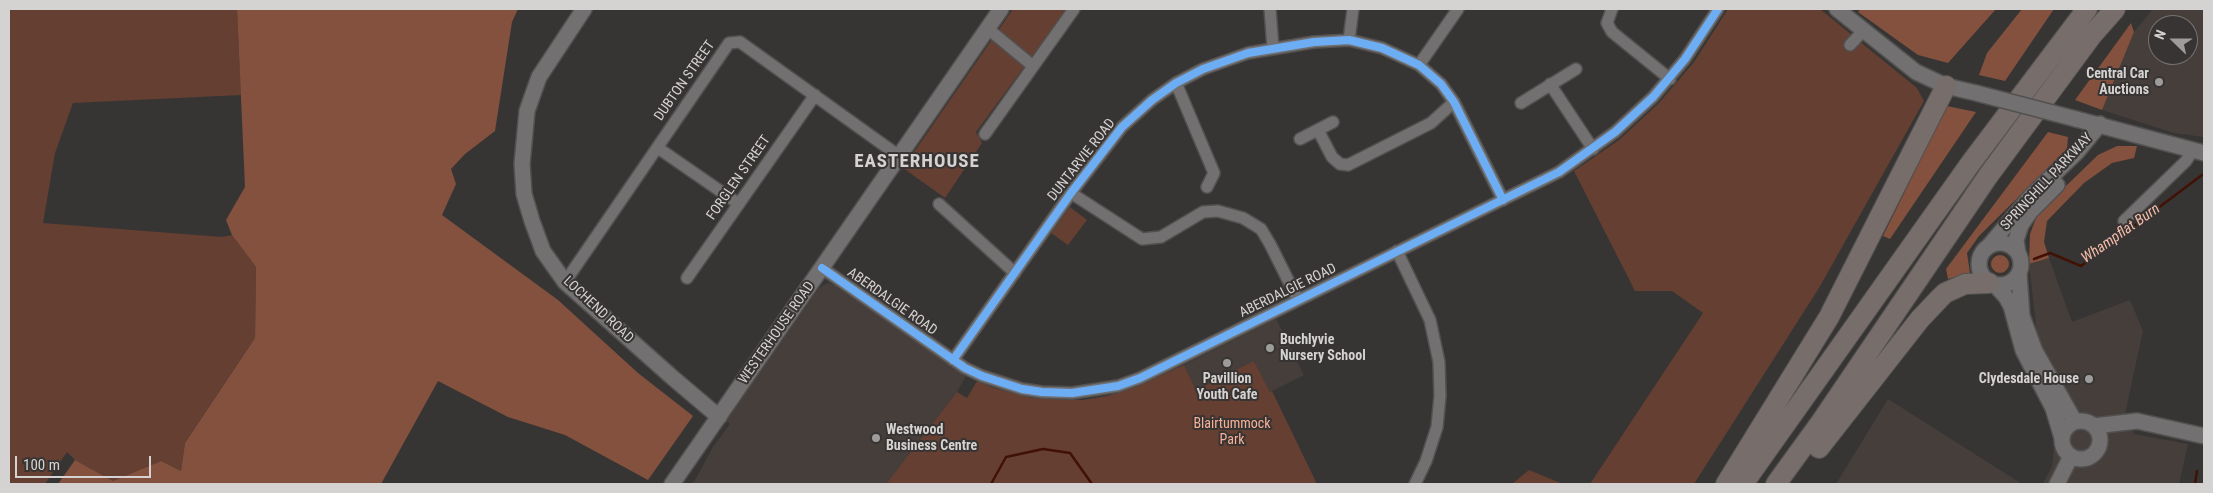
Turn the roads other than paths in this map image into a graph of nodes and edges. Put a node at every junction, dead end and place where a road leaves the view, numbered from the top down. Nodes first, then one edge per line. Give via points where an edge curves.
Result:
1 (584, 9) edge
2 (1001, 9) edge
3 (1074, 9) edge
4 (1270, 9) edge
5 (1353, 9) edge
6 (1458, 9) edge
7 (1612, 9) edge
8 (1718, 9) edge
9 (1837, 9) edge
10 (2087, 9) edge
11 (2115, 9) edge
12 (987, 28) junction
13 (1864, 30) junction
14 (1348, 40) junction
15 (1850, 45) dead end
16 (1273, 48) junction
17 (1419, 65) junction
18 (1033, 66) junction
19 (1576, 69) dead end
20 (1670, 79) junction
21 (1176, 83) junction
22 (1550, 84) junction
23 (1946, 86) junction
24 (815, 95) junction
25 (1454, 102) junction
26 (1521, 103) dead end
27 (1333, 122) dead end
28 (2100, 124) junction
29 (1318, 130) junction
30 (985, 134) dead end
31 (1300, 139) dead end
32 (658, 148) junction
33 (1593, 149) junction
34 (2198, 151) edge
35 (899, 156) junction
36 (1208, 187) dead end
37 (1071, 193) junction
38 (1503, 200) junction
39 (739, 204) junction
40 (939, 204) dead end
41 (2124, 221) dead end
42 (1988, 247) junction
43 (1398, 251) junction
44 (2018, 253) junction
45 (822, 268) junction
46 (1015, 273) junction
47 (2019, 274) junction
48 (688, 278) dead end
49 (566, 282) junction
50 (1992, 284) junction
51 (1298, 300) junction
52 (953, 360) junction
53 (719, 416) junction
54 (2075, 422) junction
55 (2094, 426) junction
56 (2204, 436) edge
57 (2062, 438) junction
58 (2072, 456) junction
59 (672, 484) edge
60 (1415, 484) edge
61 (1726, 484) edge
62 (1743, 484) edge
63 (1776, 484) edge
64 (1790, 484) edge
65 (2057, 484) edge

1 - 49 street, LOCHEND ROAD via 539,77 527,111 522,164 524,194 543,251
2 - 12 street, WESTERHOUSE ROAD
3 - 18 street
4 - 16 street
5 - 14 street
6 - 17 street
7 - 20 street via 1606,23 1612,32
8 - 20 street, ABERDALGIE ROAD
9 - 13 street
10 - 62 highway via 1970,164
11 - 63 highway via 2092,35 1988,176 1822,422
12 - 18 street
12 - 35 street, WESTERHOUSE ROAD
13 - 15 street
13 - 23 street via 1916,72
14 - 16 street, DUNTARVIE ROAD
14 - 17 street, DUNTARVIE ROAD via 1382,48
16 - 21 street, DUNTARVIE ROAD via 1203,69
17 - 25 street, DUNTARVIE ROAD via 1441,84
18 - 30 street
19 - 22 street
20 - 33 street, ABERDALGIE ROAD via 1638,112
21 - 36 street via 1214,173
21 - 37 street, DUNTARVIE ROAD via 1122,127
22 - 26 street
22 - 33 street
23 - 28 street, bridge
23 - 61 highway via 1829,317
24 - 32 street, DUBTON STREET via 740,42 729,43
24 - 35 street, DUBTON STREET
24 - 39 street, FORGLEN STREET
25 - 29 street via 1431,124 1348,165 1340,164 1332,157
25 - 38 street, DUNTARVIE ROAD
27 - 29 street
28 - 34 street
28 - 42 street, SPRINGHILL PARKWAY
28 - 44 street, SPRINGHILL PARKWAY via 2093,149 2021,225 2016,240
29 - 31 street
32 - 39 street
32 - 49 street, DUBTON STREET
33 - 38 street, ABERDALGIE ROAD via 1559,172
34 - 41 street
35 - 45 street, WESTERHOUSE ROAD
37 - 46 street, DUNTARVIE ROAD
37 - 51 street via 1142,239 1161,237 1203,212 1218,211 1243,218 1261,229
38 - 43 street, ABERDALGIE ROAD
39 - 48 street, FORGLEN STREET
40 - 46 street
42 - 44 street, SPRINGHILL PARKWAY via 2008,244
42 - 50 street, SPRINGHILL PARKWAY via 1979,258 1978,265 1983,278
43 - 51 street, ABERDALGIE ROAD
43 - 60 street via 1428,314 1439,362 1440,396 1436,427
44 - 47 street, SPRINGHILL PARKWAY via 2021,260
45 - 52 street, ABERDALGIE ROAD
45 - 53 street, WESTERHOUSE ROAD
46 - 52 street, DUNTARVIE ROAD
47 - 50 street via 2009,284
47 - 54 street, SPRINGHILL PARKWAY via 2022,316 2035,352
49 - 53 street, LOCHEND ROAD
50 - 57 street, SPRINGHILL PARKWAY via 2011,306 2023,350 2053,408
50 - 64 highway via 1965,284 1945,293 1920,319
51 - 52 street, ABERDALGIE ROAD via 1140,378 1096,391 1072,393 1022,389 982,376
53 - 59 street, WESTERHOUSE ROAD
54 - 55 street via 2085,421
54 - 57 street via 2066,428
55 - 56 street via 2137,421
55 - 58 street via 2100,437 2098,448 2083,459
57 - 58 street via 2064,448
58 - 65 street

